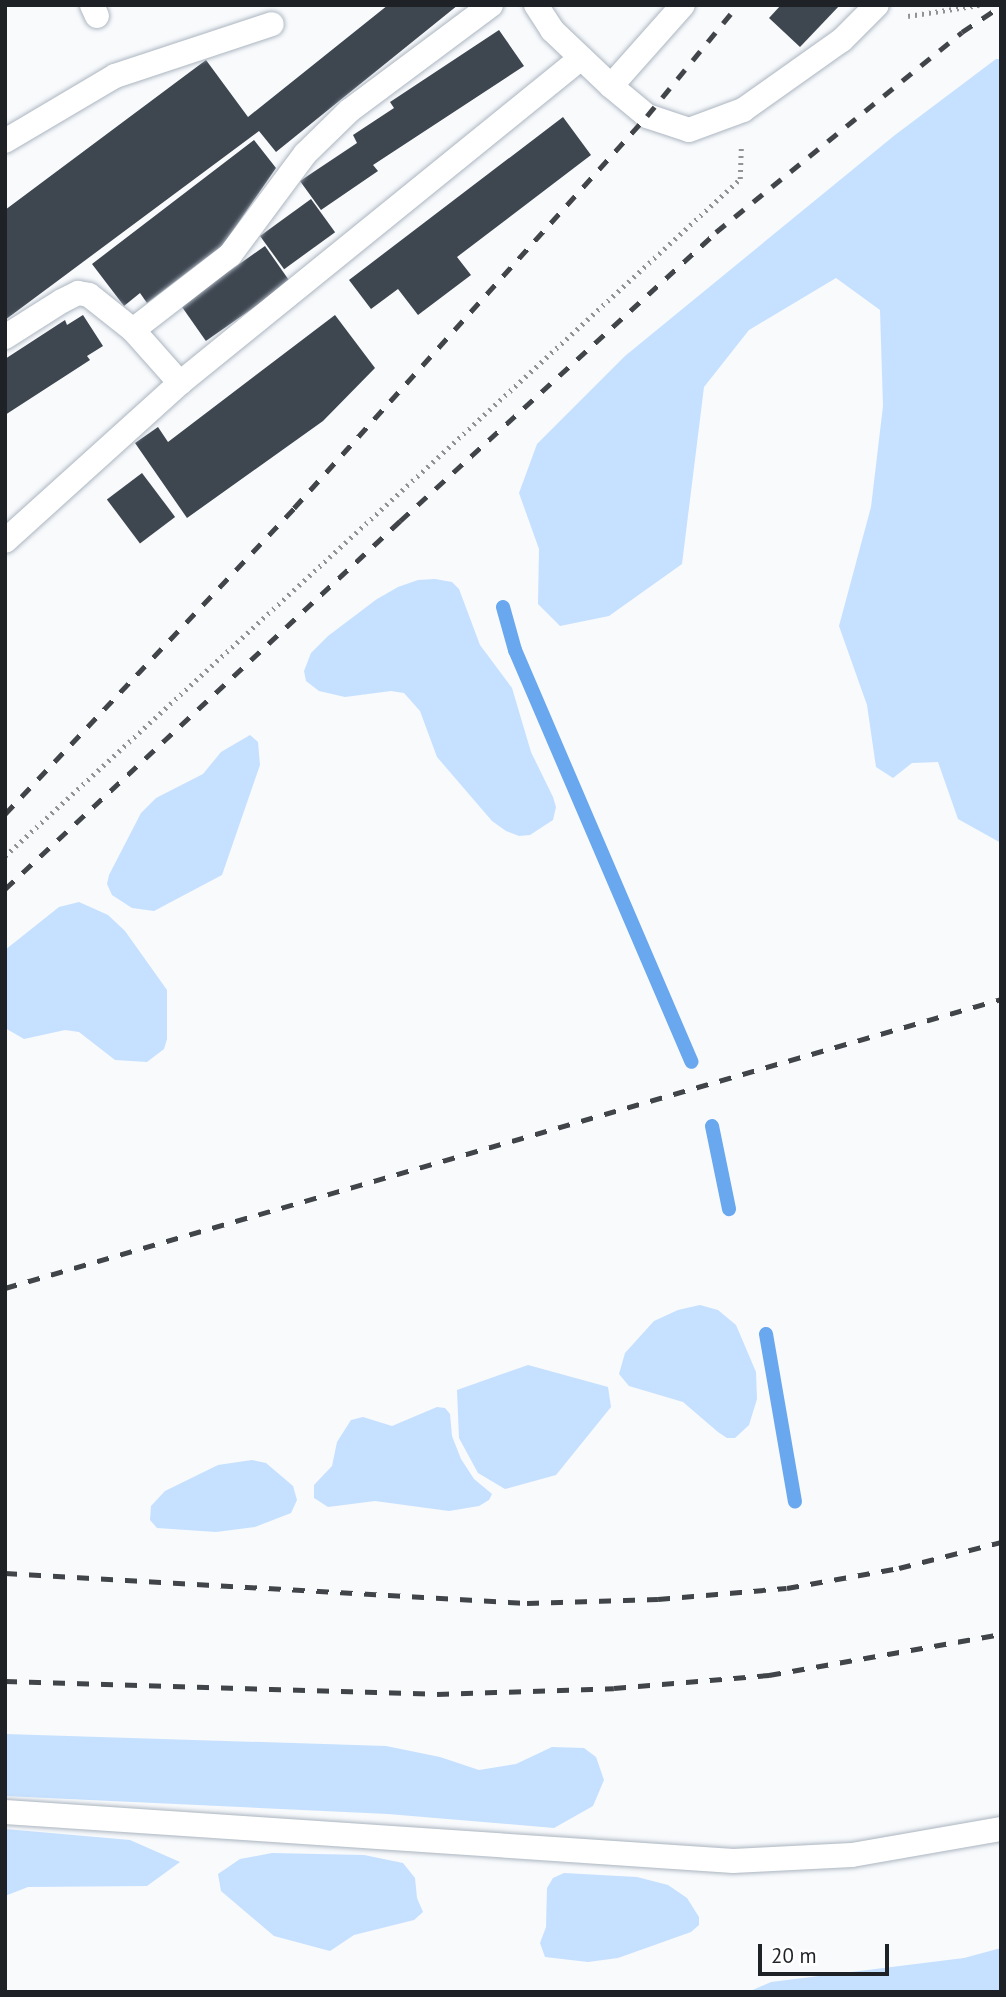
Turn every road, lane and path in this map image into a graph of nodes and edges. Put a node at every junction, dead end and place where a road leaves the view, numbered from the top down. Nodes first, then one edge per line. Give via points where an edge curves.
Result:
1 (491, 5) edge
2 (536, 5) edge
3 (683, 5) edge
4 (877, 5) edge
5 (979, 5) edge
6 (859, 23) junction
7 (272, 24) dead end
8 (581, 58) junction
9 (611, 86) junction
10 (743, 110) junction
11 (5, 141) edge
12 (133, 330) junction
13 (5, 337) edge
14 (180, 383) junction
15 (5, 541) edge
16 (5, 856) edge
17 (5, 1812) edge
18 (1001, 1829) edge

1 - 12 lane via 349,111 305,154 230,255
2 - 8 lane via 552,30
3 - 9 lane
4 - 6 lane
5 - 6 path
6 - 10 lane
7 - 11 lane via 115,76
8 - 9 lane
8 - 14 lane
9 - 10 lane via 647,117 689,130
10 - 16 path via 740,178
12 - 13 lane via 89,295 78,293
12 - 14 lane
14 - 15 lane
17 - 18 lane via 733,1861 852,1855

